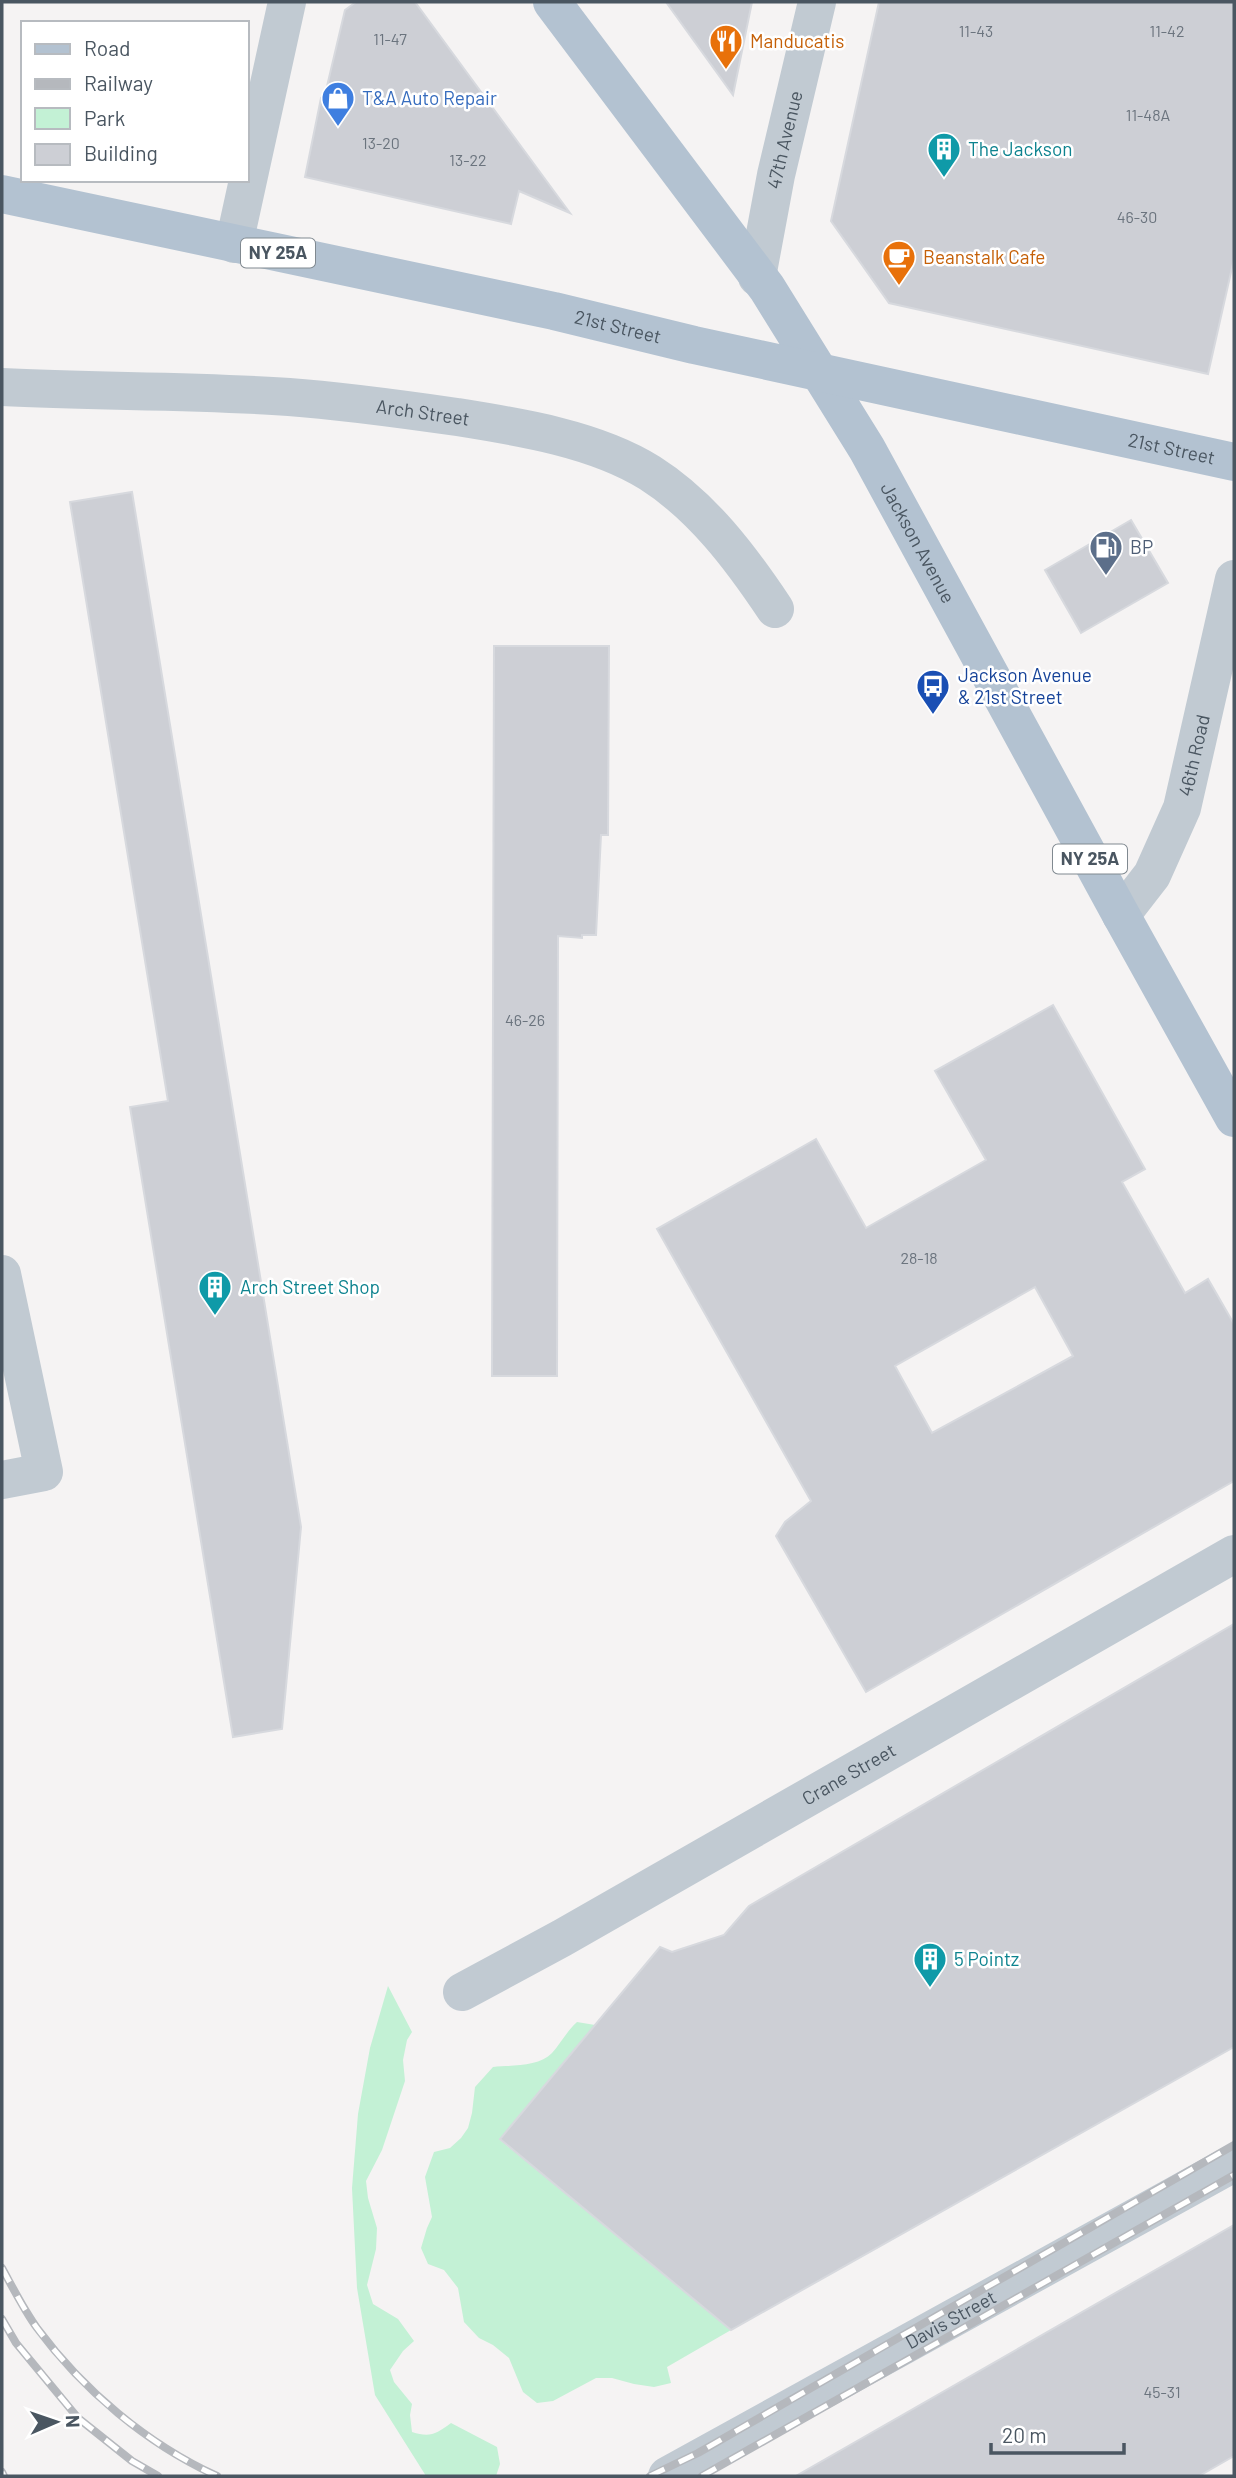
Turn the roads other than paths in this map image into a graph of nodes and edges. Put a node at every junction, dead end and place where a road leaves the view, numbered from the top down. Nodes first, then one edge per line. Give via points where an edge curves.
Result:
1 (287, 2) edge
2 (552, 2) edge
3 (817, 2) edge
4 (248, 180) edge
5 (248, 182) edge
6 (2, 194) edge
7 (234, 244) junction
8 (757, 277) junction
9 (818, 370) junction
10 (2, 387) edge
11 (1234, 462) edge
12 (1234, 579) edge
13 (775, 609) dead end
14 (1121, 915) junction
15 (1234, 1118) edge
16 (2, 1273) edge
17 (2, 1480) edge
18 (1234, 1554) edge
19 (462, 1992) dead end
20 (1234, 2163) edge
21 (667, 2476) edge

1 - 4 street
2 - 8 main road, Jackson Avenue
3 - 8 street, 47th Avenue
5 - 7 street
6 - 7 main road, 21st Street / NY 25A
7 - 9 main road, 21st Street / NY 25A
8 - 9 main road, Jackson Avenue
9 - 11 main road, 21st Street
9 - 14 main road, Jackson Avenue / NY 25A via 867,449
10 - 13 street, Arch Street via 285,396 529,429 608,452 677,491 732,549
12 - 14 street, 46th Road via 1182,808 1152,875
14 - 15 main road, Jackson Avenue / NY 25A
16 - 17 street via 44,1472
18 - 19 street, Crane Street
20 - 21 street, Davis Street

